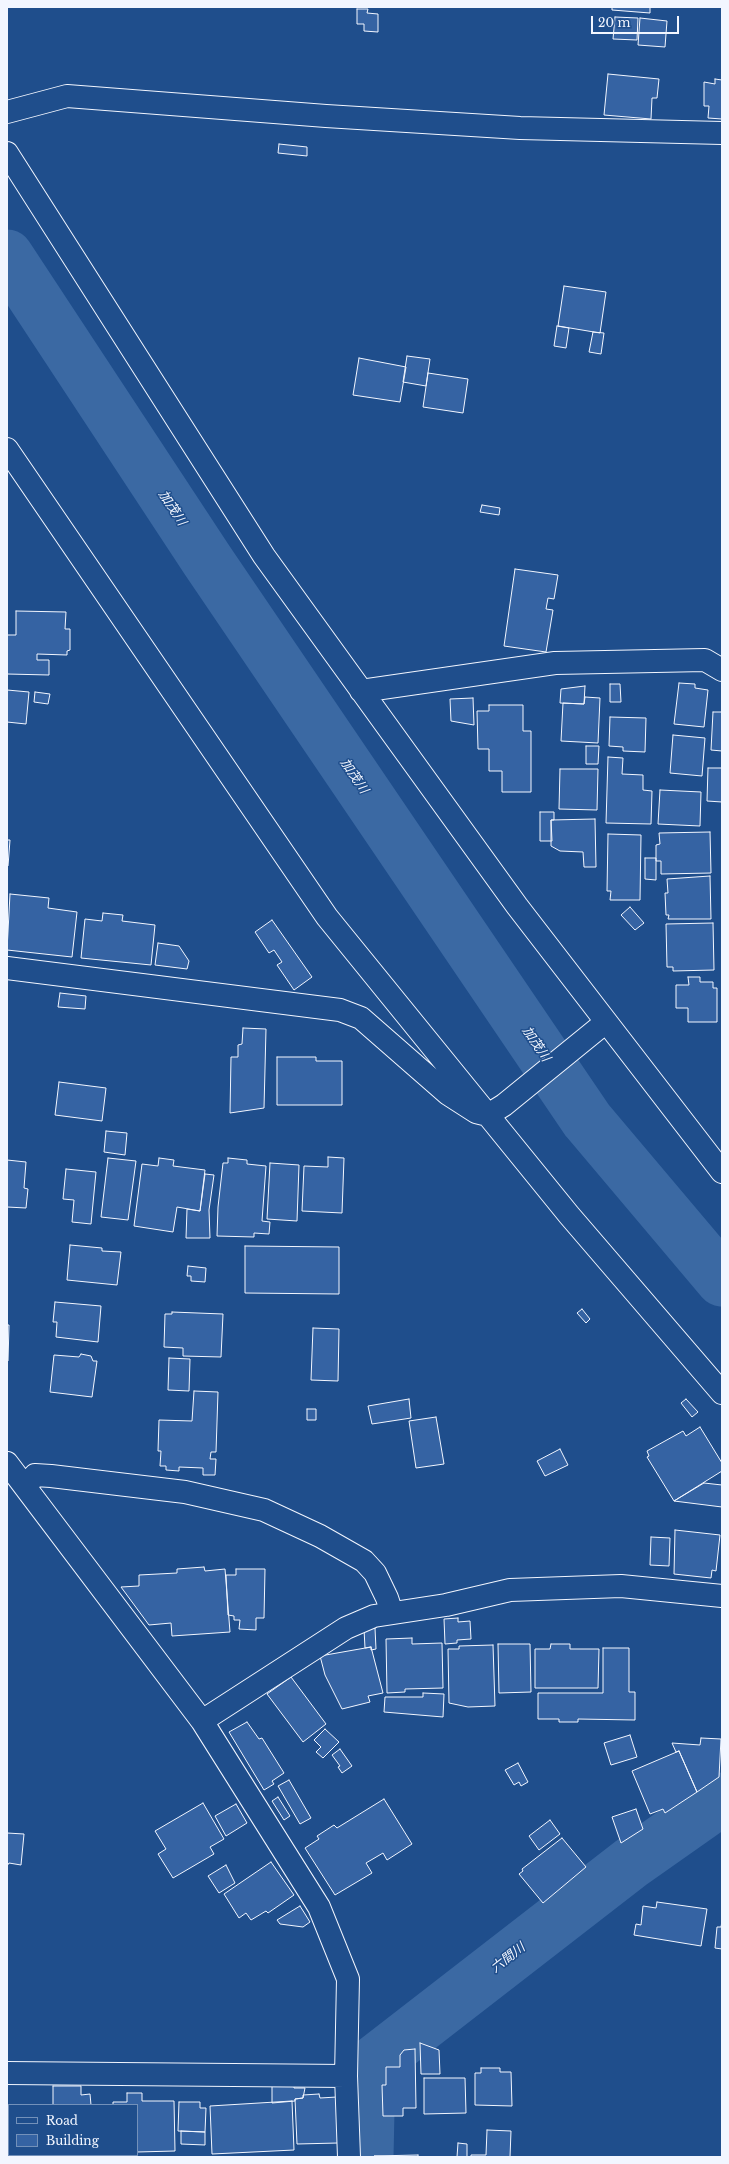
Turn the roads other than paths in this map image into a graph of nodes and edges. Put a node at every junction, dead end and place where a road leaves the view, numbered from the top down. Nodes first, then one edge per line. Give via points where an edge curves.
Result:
1 (7, 112) edge
2 (722, 133) edge
3 (7, 153) edge
4 (7, 449) edge
5 (722, 670) edge
6 (362, 691) junction
7 (7, 968) edge
8 (606, 1022) junction
9 (488, 1115) junction
10 (722, 1172) edge
11 (722, 1393) edge
12 (7, 1463) edge
13 (26, 1486) junction
14 (722, 1596) edge
15 (392, 1613) junction
16 (202, 1721) junction
17 (7, 2073) edge
18 (346, 2076) junction
19 (349, 2157) edge

1 - 2 street via 67,96 512,128
3 - 6 street via 264,556
4 - 9 street via 327,917
5 - 6 street via 706,660 555,663
6 - 8 street via 517,906
7 - 9 street via 340,1010 361,1018 448,1094 476,1112
8 - 9 street via 504,1105
8 - 10 street
9 - 11 street via 569,1215
12 - 13 street
13 - 15 street via 35,1475 51,1476 185,1492 264,1510 320,1536 364,1561 375,1573
13 - 16 street
14 - 15 street via 622,1586 510,1590 446,1605
15 - 16 street via 374,1616 346,1628
16 - 18 street via 318,1907 348,1980
17 - 18 street
18 - 19 street

